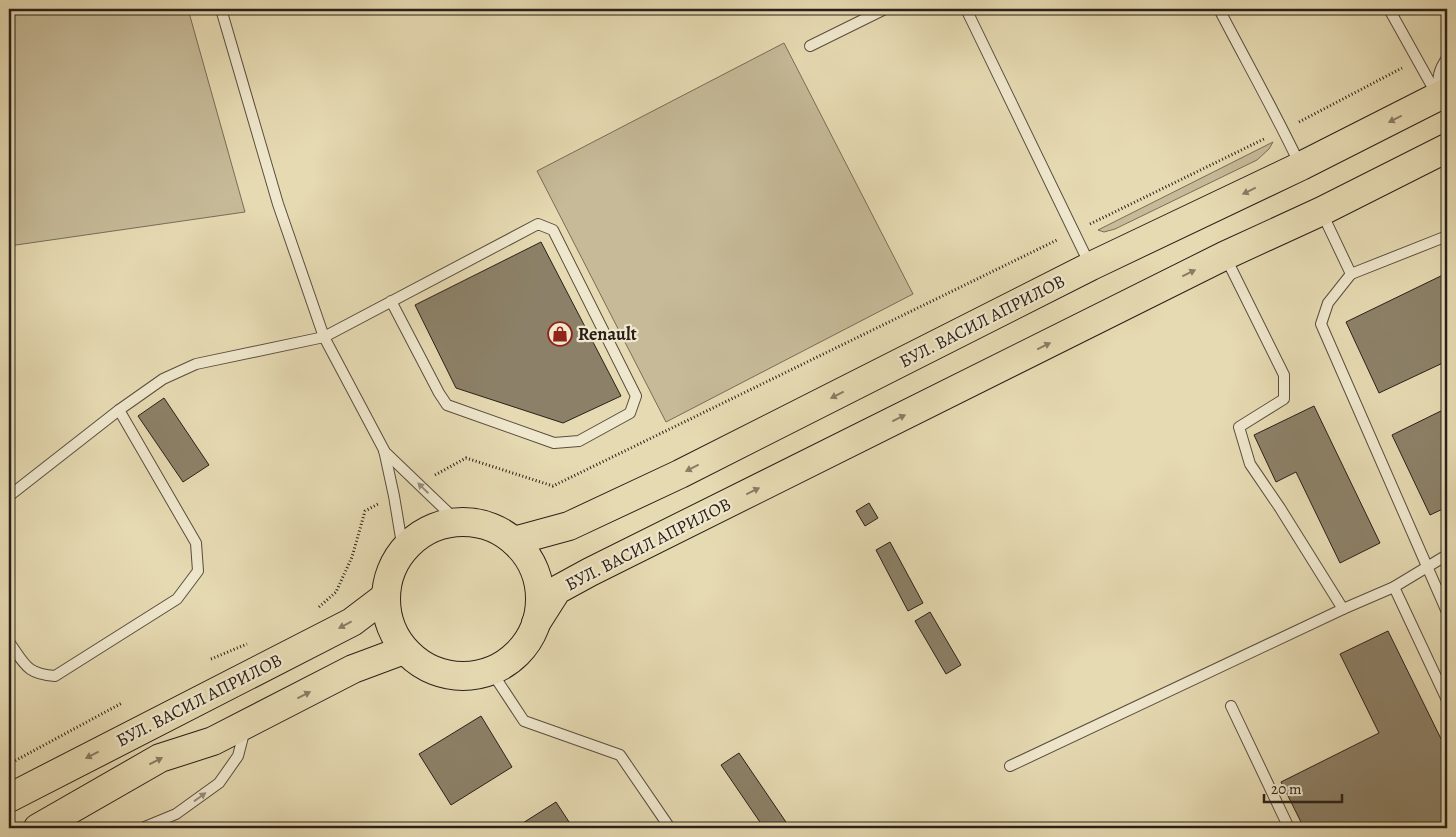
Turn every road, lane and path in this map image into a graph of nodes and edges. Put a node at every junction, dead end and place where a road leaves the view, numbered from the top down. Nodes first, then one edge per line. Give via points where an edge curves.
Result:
1 (221, 9) edge
2 (885, 9) edge
3 (964, 9) edge
4 (1219, 9) edge
5 (1389, 9) edge
6 (810, 46) dead end
7 (1447, 58) edge
8 (1418, 59) junction
9 (1443, 94) edge
10 (1283, 130) junction
11 (1447, 148) edge
12 (1301, 166) junction
13 (1322, 211) junction
14 (1075, 232) junction
15 (1447, 236) edge
16 (1224, 256) junction
17 (1091, 266) junction
18 (1351, 274) junction
19 (391, 301) junction
20 (324, 337) junction
21 (119, 410) junction
22 (384, 450) junction
23 (438, 474) dead end
24 (9, 496) edge
25 (376, 505) dead end
26 (458, 522) junction
27 (514, 541) junction
28 (403, 550) junction
29 (1447, 555) edge
30 (1427, 567) junction
31 (1394, 587) junction
32 (385, 597) junction
33 (1343, 609) junction
34 (312, 612) dead end
35 (1447, 612) edge
36 (536, 622) junction
37 (254, 641) dead end
38 (9, 642) edge
39 (404, 650) junction
40 (211, 658) dead end
41 (491, 671) junction
42 (1447, 700) edge
43 (122, 702) dead end
44 (1231, 706) dead end
45 (246, 724) junction
46 (9, 764) edge
47 (1010, 766) dead end
48 (9, 798) edge
49 (38, 828) edge
50 (142, 828) edge
51 (670, 828) edge
52 (1289, 828) edge

1 - 20 lane via 278,204
2 - 6 lane
3 - 14 lane
4 - 10 lane
5 - 8 lane
7 - 9 lane via 1438,74
8 - 9 lane
8 - 10 path
9 -> 12 main road, БУЛ. ВАСИЛ АПРИЛОВ
10 - 12 lane
10 - 14 path
11 - 13 main road, БУЛ. ВАСИЛ АПРИЛОВ
12 -> 17 main road, БУЛ. ВАСИЛ АПРИЛОВ
13 - 16 main road, БУЛ. ВАСИЛ АПРИЛОВ
13 - 18 lane
14 - 17 lane
14 - 23 path via 553,486 466,458
15 - 18 lane
16 - 33 lane via 1284,375 1284,400 1239,427 1250,464
36 -> 16 main road, БУЛ. ВАСИЛ АПРИЛОВ via 557,590 582,576
17 -> 27 main road, БУЛ. ВАСИЛ АПРИЛОВ via 680,474 569,526
18 - 30 lane via 1328,303 1321,324
19 - 19 lane via 538,224 553,230 636,396 630,413 579,441 554,443 447,406
19 - 20 lane
20 - 21 lane via 196,364 163,379
20 - 22 lane
21 - 24 lane
21 - 38 lane via 196,543 198,571 178,599 56,676 30,670
26 -> 22 lane
22 - 28 lane
25 - 34 path via 365,511 352,557 336,592
26 - 27 main road via 498,530
26 - 28 main road via 438,526
27 - 36 main road via 529,560 538,582 540,604
28 - 32 main road via 392,568
29 - 30 lane
30 - 31 lane
30 - 35 lane
31 - 33 lane
31 - 42 lane
32 - 39 main road via 392,629
32 -> 48 main road, БУЛ. ВАСИЛ АПРИЛОВ via 352,622
33 - 47 lane
36 - 41 main road via 525,646 509,661
37 - 40 path
39 - 41 main road via 423,666 442,674 468,676
45 -> 39 main road, БУЛ. ВАСИЛ АПРИЛОВ via 353,669
41 - 51 lane via 524,721 620,755
43 - 46 path
44 - 52 lane
49 -> 45 main road, БУЛ. ВАСИЛ АПРИЛОВ via 160,758 213,741
50 -> 45 lane via 176,814 219,783 238,756

